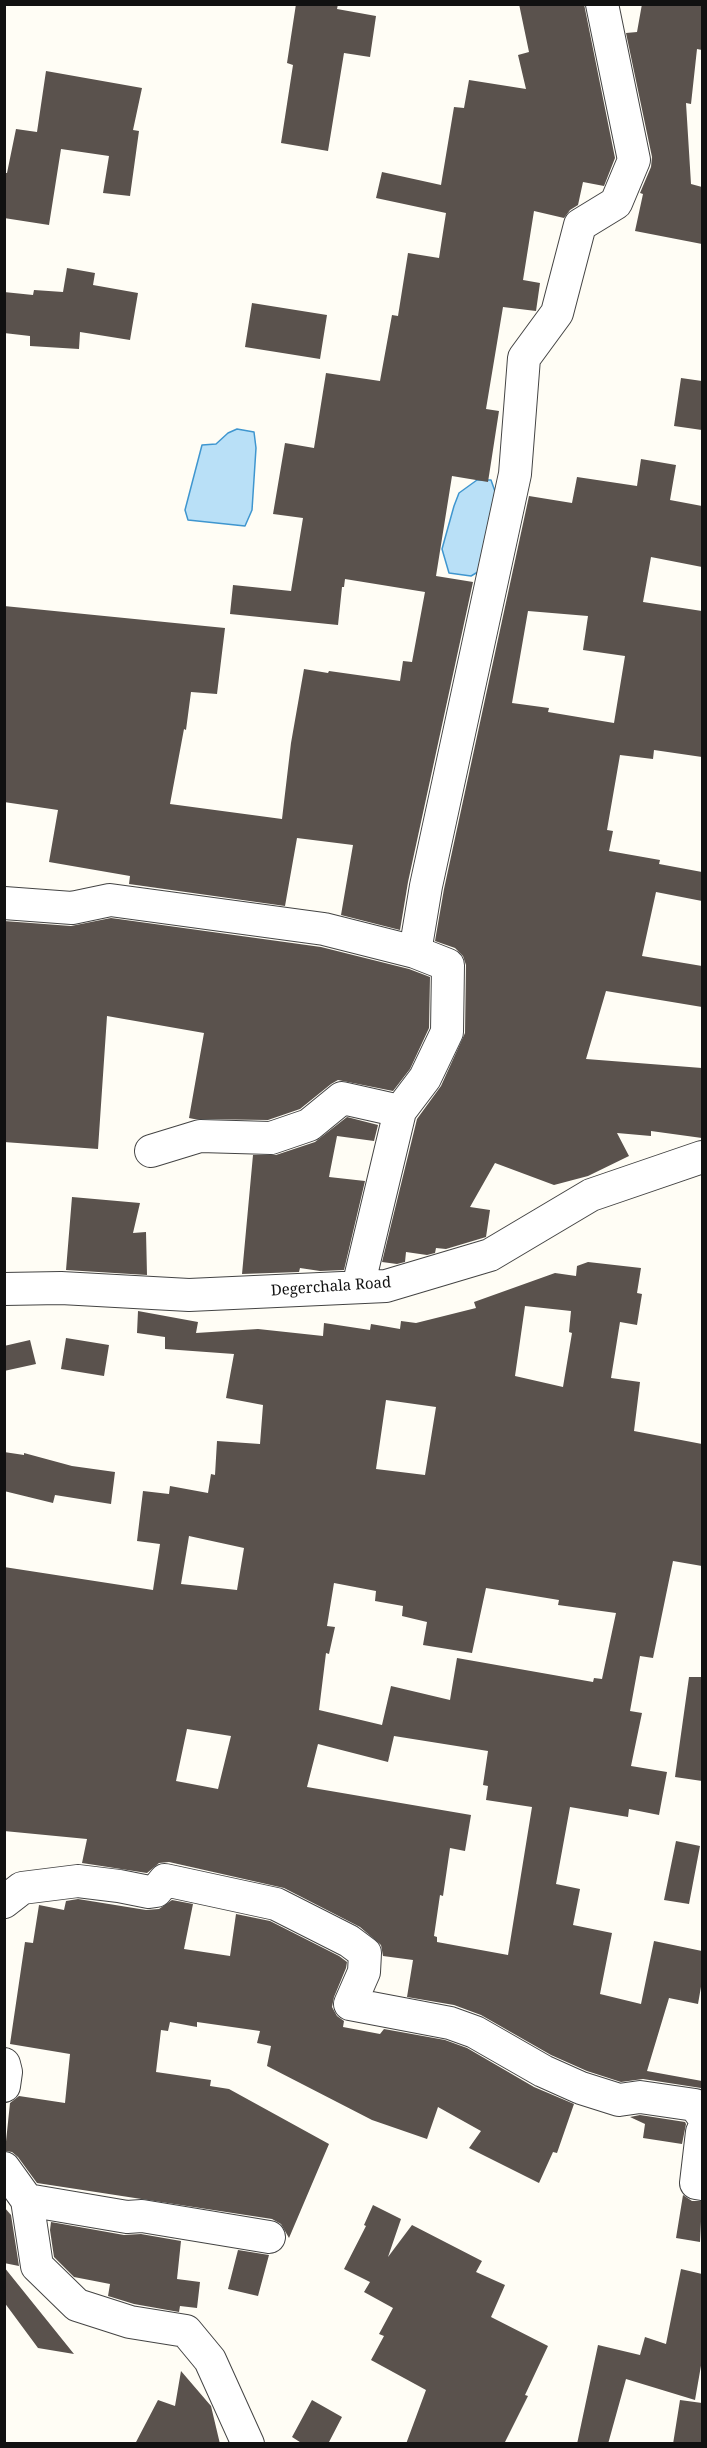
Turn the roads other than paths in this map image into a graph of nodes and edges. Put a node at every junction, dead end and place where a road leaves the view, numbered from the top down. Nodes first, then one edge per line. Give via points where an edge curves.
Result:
1 (602, 4) edge
2 (4, 903) edge
3 (415, 952) junction
4 (400, 1111) junction
5 (151, 1151) dead end
6 (702, 1157) edge
7 (358, 1287) junction
8 (4, 1289) edge
9 (4, 1902) edge
10 (4, 2064) edge
11 (4, 2086) edge
12 (702, 2115) edge
13 (702, 2132) edge
14 (4, 2168) edge
15 (702, 2184) edge
16 (27, 2200) junction
17 (269, 2238) dead end
18 (248, 2444) edge

1 - 3 street via 634,160 616,204 580,225 557,313 524,357 515,474
2 - 3 street via 72,908 110,900 324,929
3 - 4 street via 448,965 447,1032 425,1078
4 - 5 street via 342,1098 309,1125 272,1138 200,1136
4 - 7 street
6 - 7 street, Degerchala Road via 591,1195 490,1255 386,1286
7 - 8 street, Degerchala Road via 189,1295
9 - 12 street via 22,1888 78,1881 149,1892 156,1891 165,1880 276,1904 365,1953 364,1972 350,2004 450,2023 475,2032 581,2088 619,2100 640,2097 695,2105
10 - 11 street
13 - 15 street via 696,2183
14 - 16 street
16 - 17 street
16 - 18 street via 37,2266 77,2305 130,2322 186,2331 210,2360

